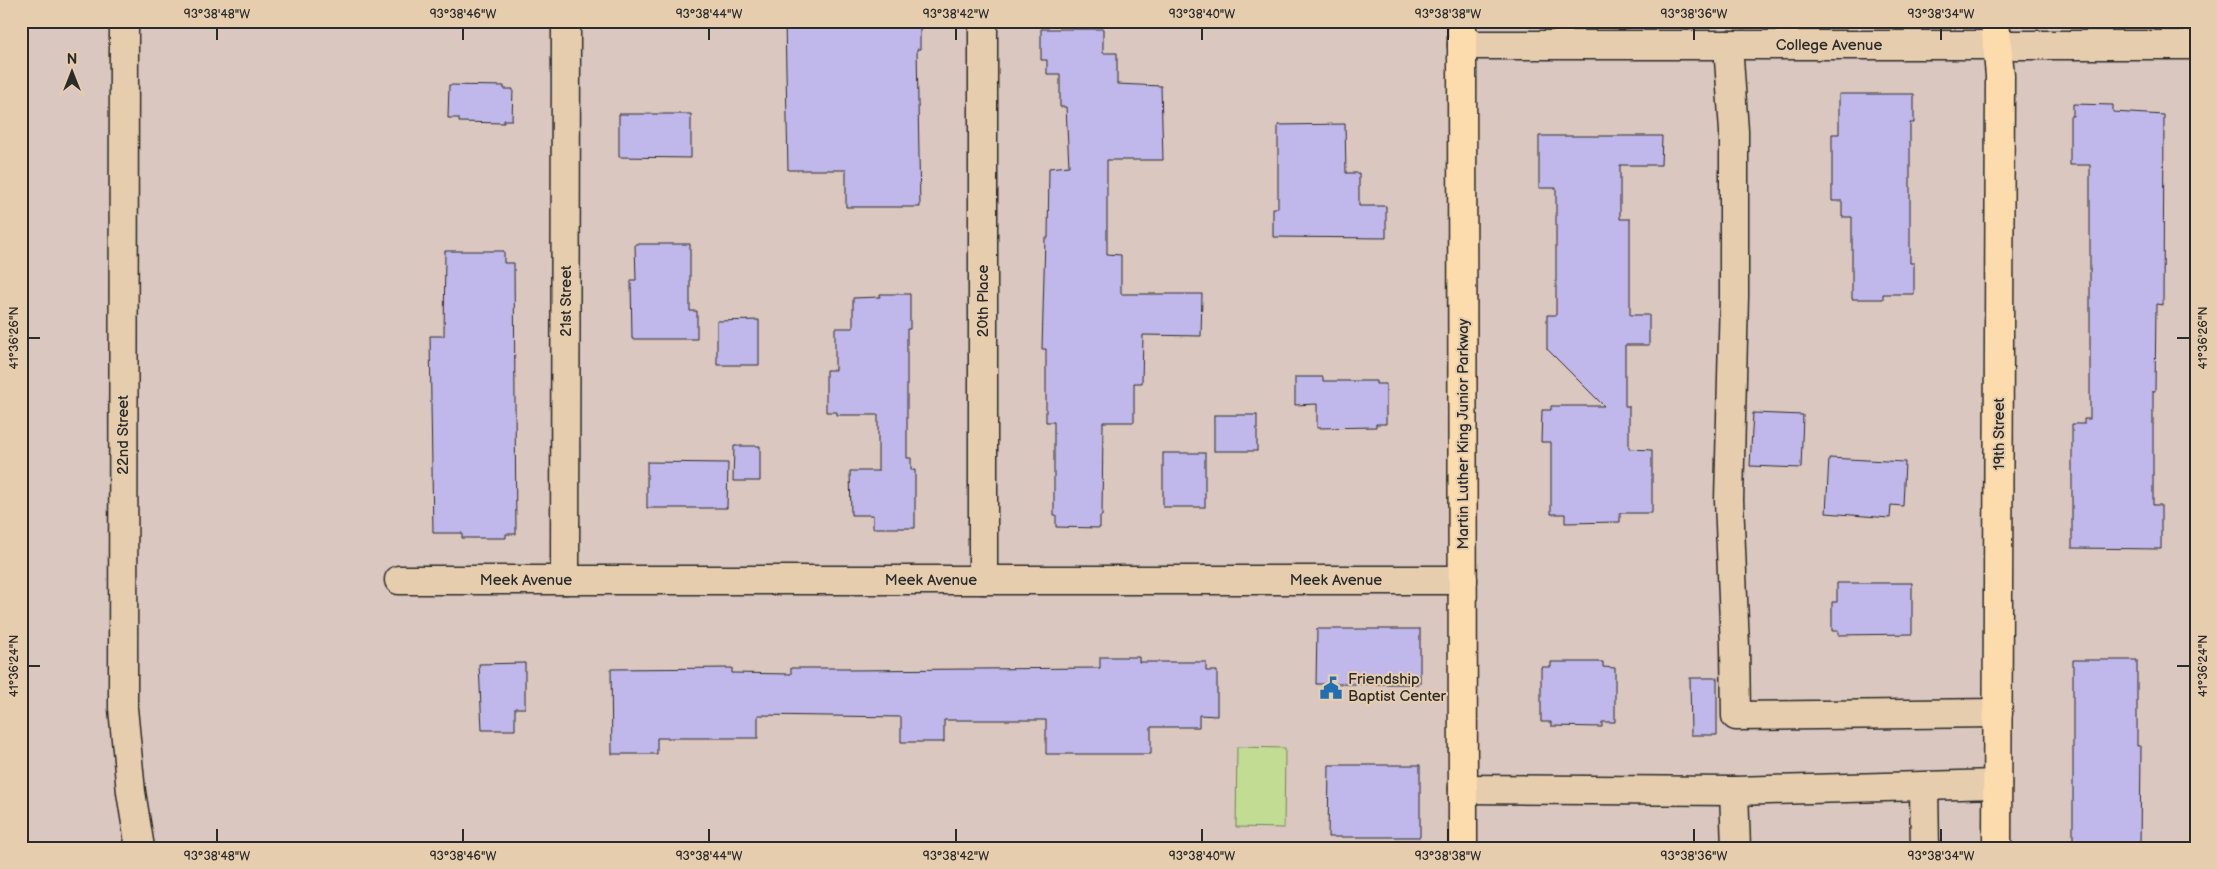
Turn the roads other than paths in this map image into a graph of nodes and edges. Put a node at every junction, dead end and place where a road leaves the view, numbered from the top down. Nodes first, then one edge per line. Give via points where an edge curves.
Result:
1 (124, 21) edge
2 (566, 21) edge
3 (983, 21) edge
4 (1462, 33) edge
5 (1997, 33) edge
6 (1728, 45) junction
7 (2196, 45) edge
8 (399, 580) dead end
9 (565, 580) junction
10 (983, 580) junction
11 (1463, 580) junction
12 (1998, 713) junction
13 (1997, 784) junction
14 (1924, 786) junction
15 (1463, 790) junction
16 (1734, 791) junction
17 (140, 848) edge
18 (1463, 848) edge
19 (1736, 848) edge
20 (1925, 848) edge
21 (1997, 848) edge

1 - 17 street, 22nd Street via 122,708 130,792
2 - 9 street, 21st Street
3 - 10 street, 20th Place
4 - 6 street, College Avenue
4 - 11 main road, Martin Luther King Junior Parkway
5 - 6 street, College Avenue
5 - 7 street, College Avenue
5 - 12 main road, 19th Street
6 - 12 street via 1734,131 1729,500 1736,716
8 - 9 street, Meek Avenue
9 - 10 street, Meek Avenue
10 - 11 street, Meek Avenue
11 - 15 main road, Martin Luther King Junior Parkway
12 - 13 main road, 19th Street
13 - 14 street
13 - 21 main road, 19th Street
14 - 16 street
14 - 20 street
15 - 16 street
15 - 18 main road, Martin Luther King Junior Parkway
16 - 19 street

